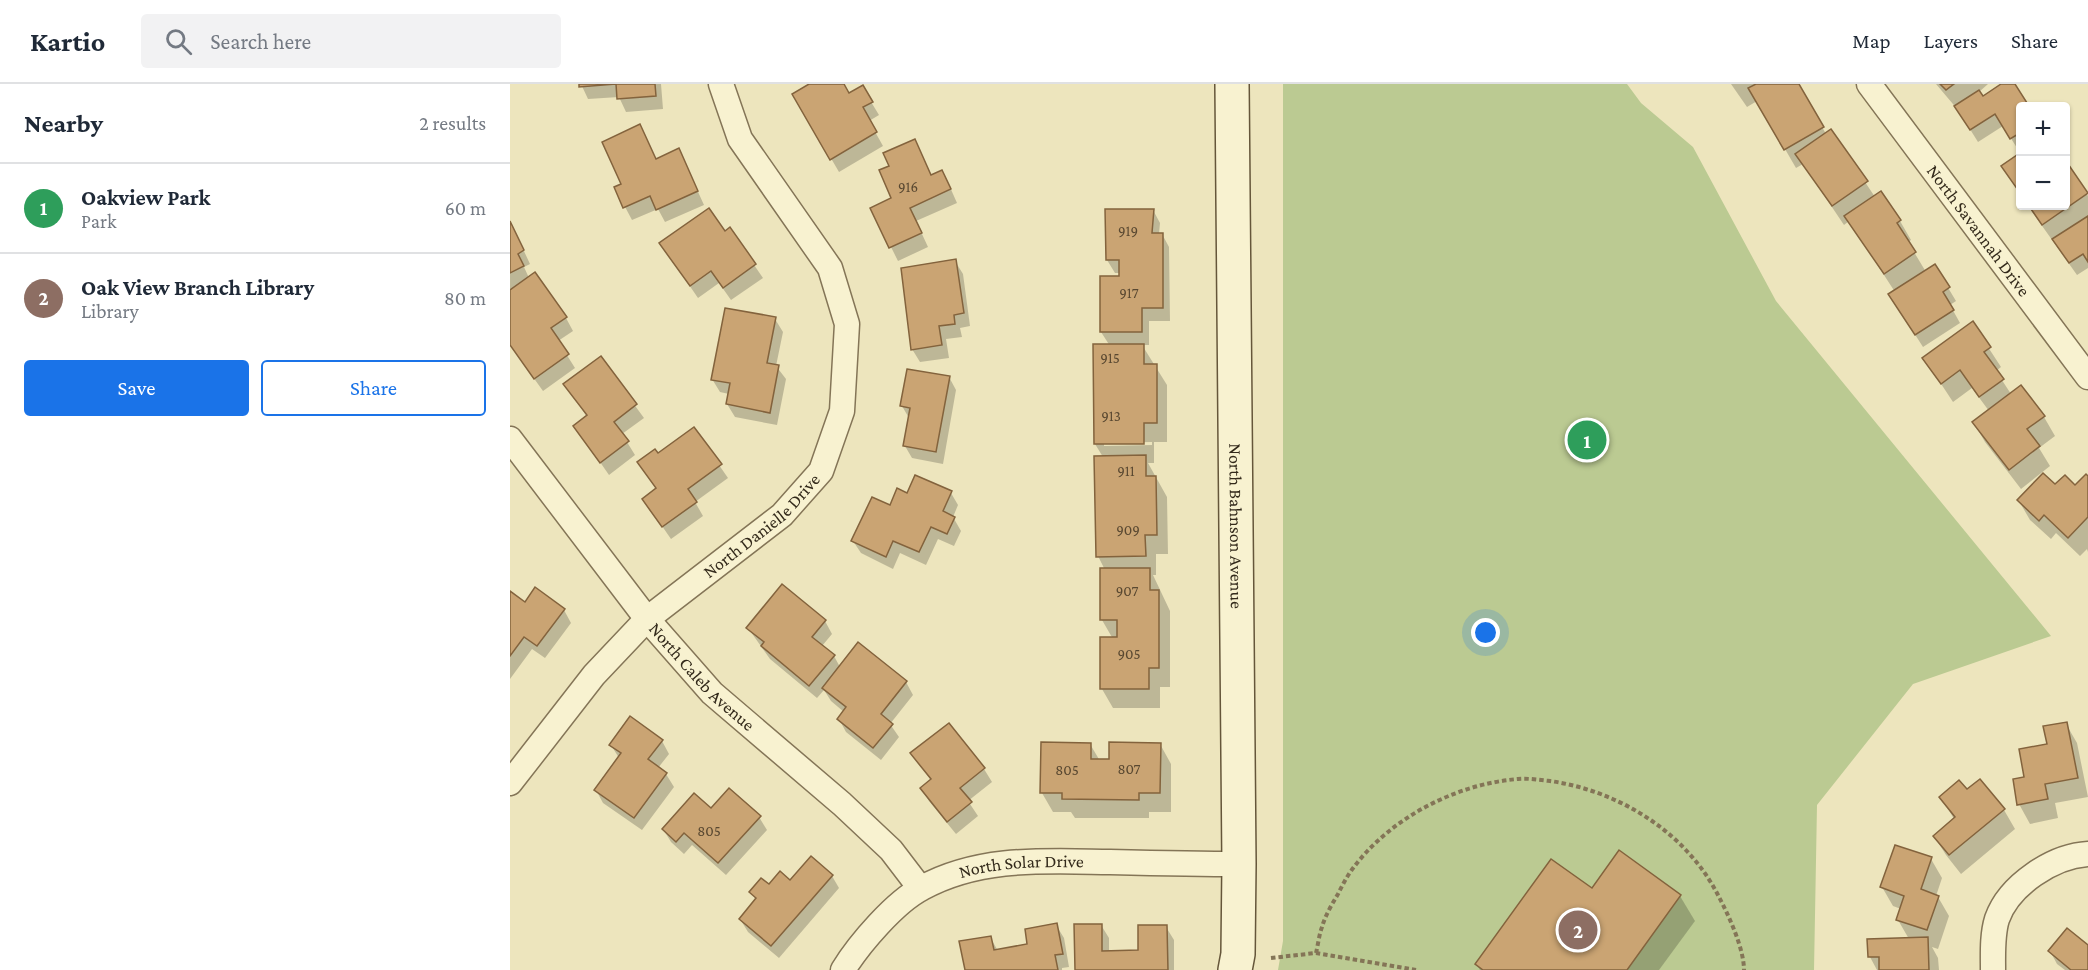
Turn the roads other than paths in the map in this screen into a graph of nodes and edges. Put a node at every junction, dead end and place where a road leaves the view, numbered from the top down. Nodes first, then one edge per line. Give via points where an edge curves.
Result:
1 (721, 84) edge
2 (1232, 84) edge
3 (1869, 84) edge
4 (2088, 377) edge
5 (510, 439) edge
6 (647, 619) junction
7 (510, 783) edge
8 (2088, 855) edge
9 (1239, 864) junction
10 (920, 888) junction
11 (843, 970) edge
12 (1235, 970) edge
13 (1993, 970) edge

1 - 6 street, North Danielle Drive via 740,139 830,268 847,324 842,411 821,471 782,515
2 - 9 street, North Bahnson Avenue
3 - 4 street, North Savannah Drive
5 - 6 street, North Caleb Avenue
6 - 7 street, North Danielle Drive via 594,675
6 - 10 street, North Caleb Avenue via 712,693 842,804 891,850
8 - 13 street via 2042,869 2006,901 1997,920
9 - 10 street, North Solar Drive via 1008,862 957,873
9 - 12 street, North Bahnson Avenue
10 - 11 street, North Solar Drive via 891,912

